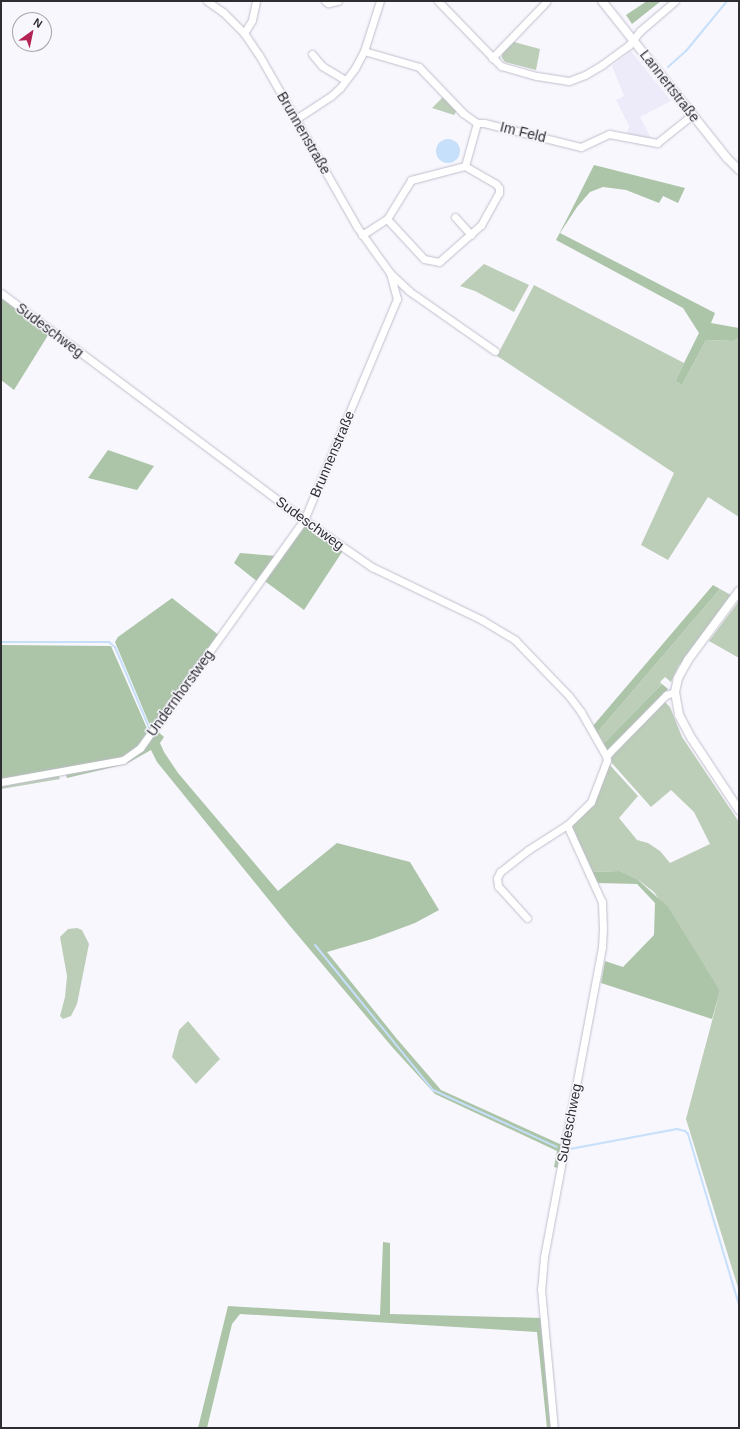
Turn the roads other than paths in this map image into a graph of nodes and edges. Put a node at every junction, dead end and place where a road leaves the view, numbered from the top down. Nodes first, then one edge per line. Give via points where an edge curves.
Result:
1 (207, 1) edge
2 (256, 1) edge
3 (325, 1) edge
4 (338, 1) edge
5 (380, 1) edge
6 (438, 1) edge
7 (602, 1) edge
8 (675, 1) edge
9 (546, 2) edge
10 (244, 33) junction
11 (633, 39) junction
12 (364, 51) junction
13 (312, 54) dead end
14 (492, 58) junction
15 (346, 80) junction
16 (692, 115) junction
17 (296, 119) junction
18 (477, 124) junction
19 (465, 166) junction
20 (739, 170) edge
21 (455, 217) dead end
22 (387, 219) junction
23 (362, 235) junction
24 (471, 235) junction
25 (390, 273) junction
26 (409, 292) junction
27 (1, 293) edge
28 (396, 299) junction
29 (495, 351) dead end
30 (304, 520) junction
31 (739, 591) edge
32 (674, 692) junction
33 (606, 756) junction
34 (1, 782) edge
35 (739, 810) edge
36 (567, 825) junction
37 (527, 918) dead end
38 (554, 1428) edge

1 - 10 street, Brunnenstraße via 223,12
2 - 10 street via 252,20
3 - 4 street
5 - 12 street
6 - 14 street
7 - 11 street, Lannertstraße
8 - 11 street
9 - 14 street
10 - 17 street, Brunnenstraße
11 - 14 street via 629,45 603,64 569,81 513,71 501,66
11 - 16 street, Lannertstraße
12 - 15 street
12 - 18 street via 419,67
13 - 15 street via 322,66
15 - 17 street via 331,96
16 - 18 street, Im Feld via 657,143 609,134 581,147 484,123
16 - 20 street, Lannertstraße
17 - 23 street, Brunnenstraße
18 - 19 street
19 - 22 street via 411,180
19 - 24 street via 499,188 499,193 481,225
21 - 24 street
22 - 23 street
22 - 24 street via 424,259 439,262
23 - 25 street, Brunnenstraße
25 - 26 street, Brunnenstraße
25 - 28 street, Brunnenstraße
26 - 28 street
26 - 29 street, Brunnenstraße
27 - 30 street, Sudeschweg
28 - 30 street, Brunnenstraße
30 - 33 street, Sudeschweg via 372,567 482,620 515,640 569,696
30 - 34 street, Undernhorstweg via 140,748 123,760
31 - 32 street via 688,660
32 - 33 street via 666,694
32 - 35 street via 679,714 692,739
33 - 36 street via 607,760 591,802
36 - 37 street via 528,850 500,872 497,878 498,886
36 - 38 street, Sudeschweg via 602,902 603,928 602,947 544,1257 541,1289

